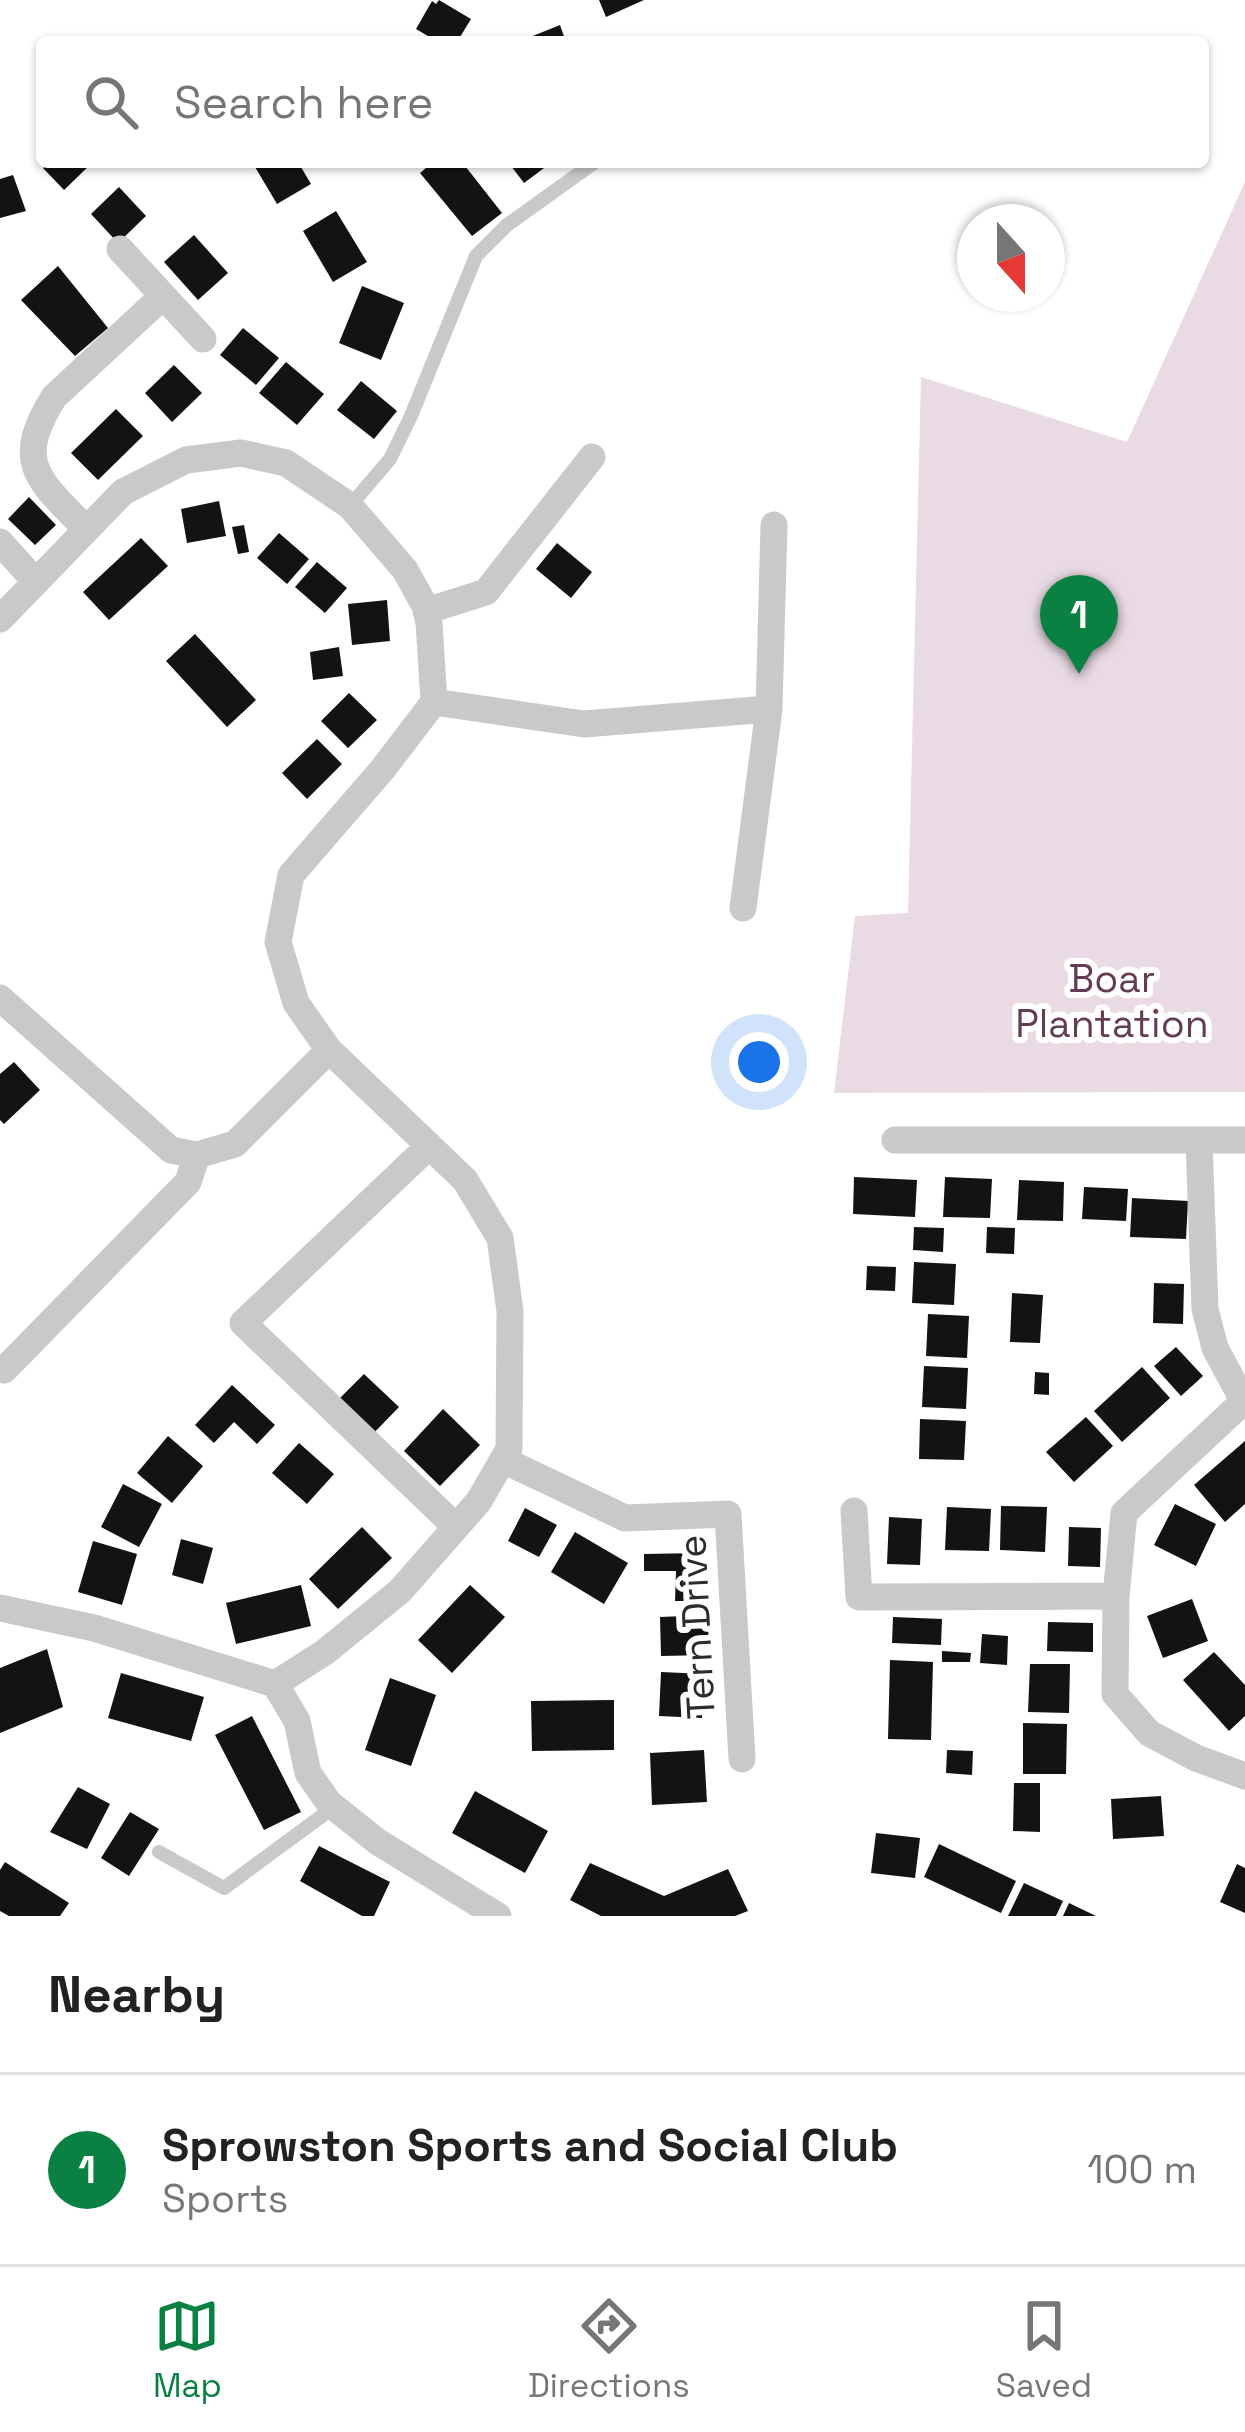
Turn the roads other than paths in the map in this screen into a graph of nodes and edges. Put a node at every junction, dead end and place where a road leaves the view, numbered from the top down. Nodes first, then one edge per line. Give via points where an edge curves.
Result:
1 (588, 168) edge
2 (121, 249) dead end
3 (164, 296) junction
4 (203, 339) dead end
5 (592, 458) dead end
6 (350, 506) junction
7 (774, 525) dead end
8 (86, 530) junction
9 (0, 542) edge
10 (36, 581) junction
11 (426, 611) junction
12 (0, 619) edge
13 (434, 702) junction
14 (769, 709) junction
15 (743, 908) dead end
16 (3, 1008) edge
17 (329, 1050) junction
18 (895, 1140) dead end
19 (1245, 1140) edge
20 (1199, 1142) junction
21 (429, 1146) junction
22 (196, 1155) junction
23 (4, 1370) dead end
24 (1244, 1400) edge
25 (502, 1460) junction
26 (854, 1510) dead end
27 (456, 1527) junction
28 (1115, 1596) junction
29 (0, 1608) edge
30 (275, 1684) junction
31 (742, 1759) dead end
32 (1245, 1777) edge
33 (334, 1807) junction
34 (159, 1852) dead end
35 (498, 1916) edge

1 - 6 lane via 476,256 390,459
2 - 3 street
3 - 4 street
3 - 8 street via 54,397 33,442 40,481
5 - 11 street via 486,592
6 - 8 street via 286,463 241,453 186,460 123,493
6 - 11 street via 405,570
7 - 14 street
8 - 10 street
9 - 10 street
10 - 12 street
11 - 13 street
13 - 14 street via 584,724
13 - 17 street via 291,874 278,942 296,1003
14 - 15 street
16 - 22 street via 171,1150
17 - 21 street
17 - 22 street via 235,1144
18 - 20 street
19 - 20 street
20 - 24 street via 1205,1309 1215,1348
21 - 25 street via 465,1180 500,1238 510,1310 509,1449
21 - 27 street via 243,1323
22 - 23 street via 188,1182
24 - 28 street via 1124,1513
25 - 27 street
25 - 31 street, Tern Drive via 625,1518 728,1514
26 - 28 street via 859,1597
27 - 30 street via 400,1591
28 - 32 street via 1115,1694 1149,1732
29 - 30 street
30 - 33 street via 297,1721 308,1772
33 - 34 lane via 224,1888
33 - 35 street

